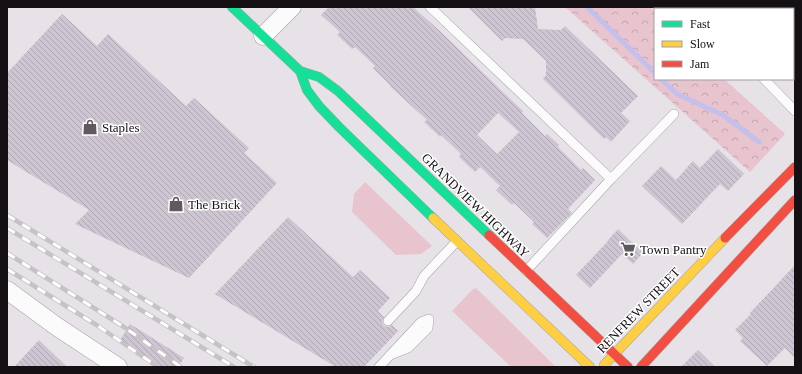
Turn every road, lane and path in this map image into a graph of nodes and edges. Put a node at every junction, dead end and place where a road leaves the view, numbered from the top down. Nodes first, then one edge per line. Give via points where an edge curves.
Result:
1 (232, 7) edge
2 (292, 7) edge
3 (430, 7) edge
4 (263, 36) junction
5 (300, 71) junction
6 (765, 80) edge
7 (795, 111) edge
8 (674, 114) dead end
9 (792, 177) edge
10 (611, 179) junction
11 (795, 200) edge
12 (457, 241) junction
13 (526, 271) junction
14 (7, 290) edge
15 (429, 319) dead end
16 (388, 321) dead end
17 (614, 353) junction
18 (118, 367) edge
19 (379, 367) edge
20 (590, 367) edge
21 (602, 367) edge
22 (628, 367) edge
23 (641, 367) edge

1 - 4 main road, GRANDVIEW HIGHWAY
2 - 4 street
3 - 10 lane
4 - 5 main road, GRANDVIEW HIGHWAY
5 - 12 main road, GRANDVIEW HIGHWAY via 307,90 319,106
5 - 13 main road, GRANDVIEW HIGHWAY via 319,78 338,91
6 - 7 lane
8 - 10 lane
9 - 17 main road, RENFREW STREET
10 - 13 lane
11 - 23 main road
12 - 16 lane via 424,276 416,291
12 - 20 main road, GRANDVIEW HIGHWAY
13 - 17 main road, GRANDVIEW HIGHWAY
14 - 18 street
15 - 19 lane via 421,322
17 - 21 main road, RENFREW STREET
17 - 22 main road, GRANDVIEW HIGHWAY

